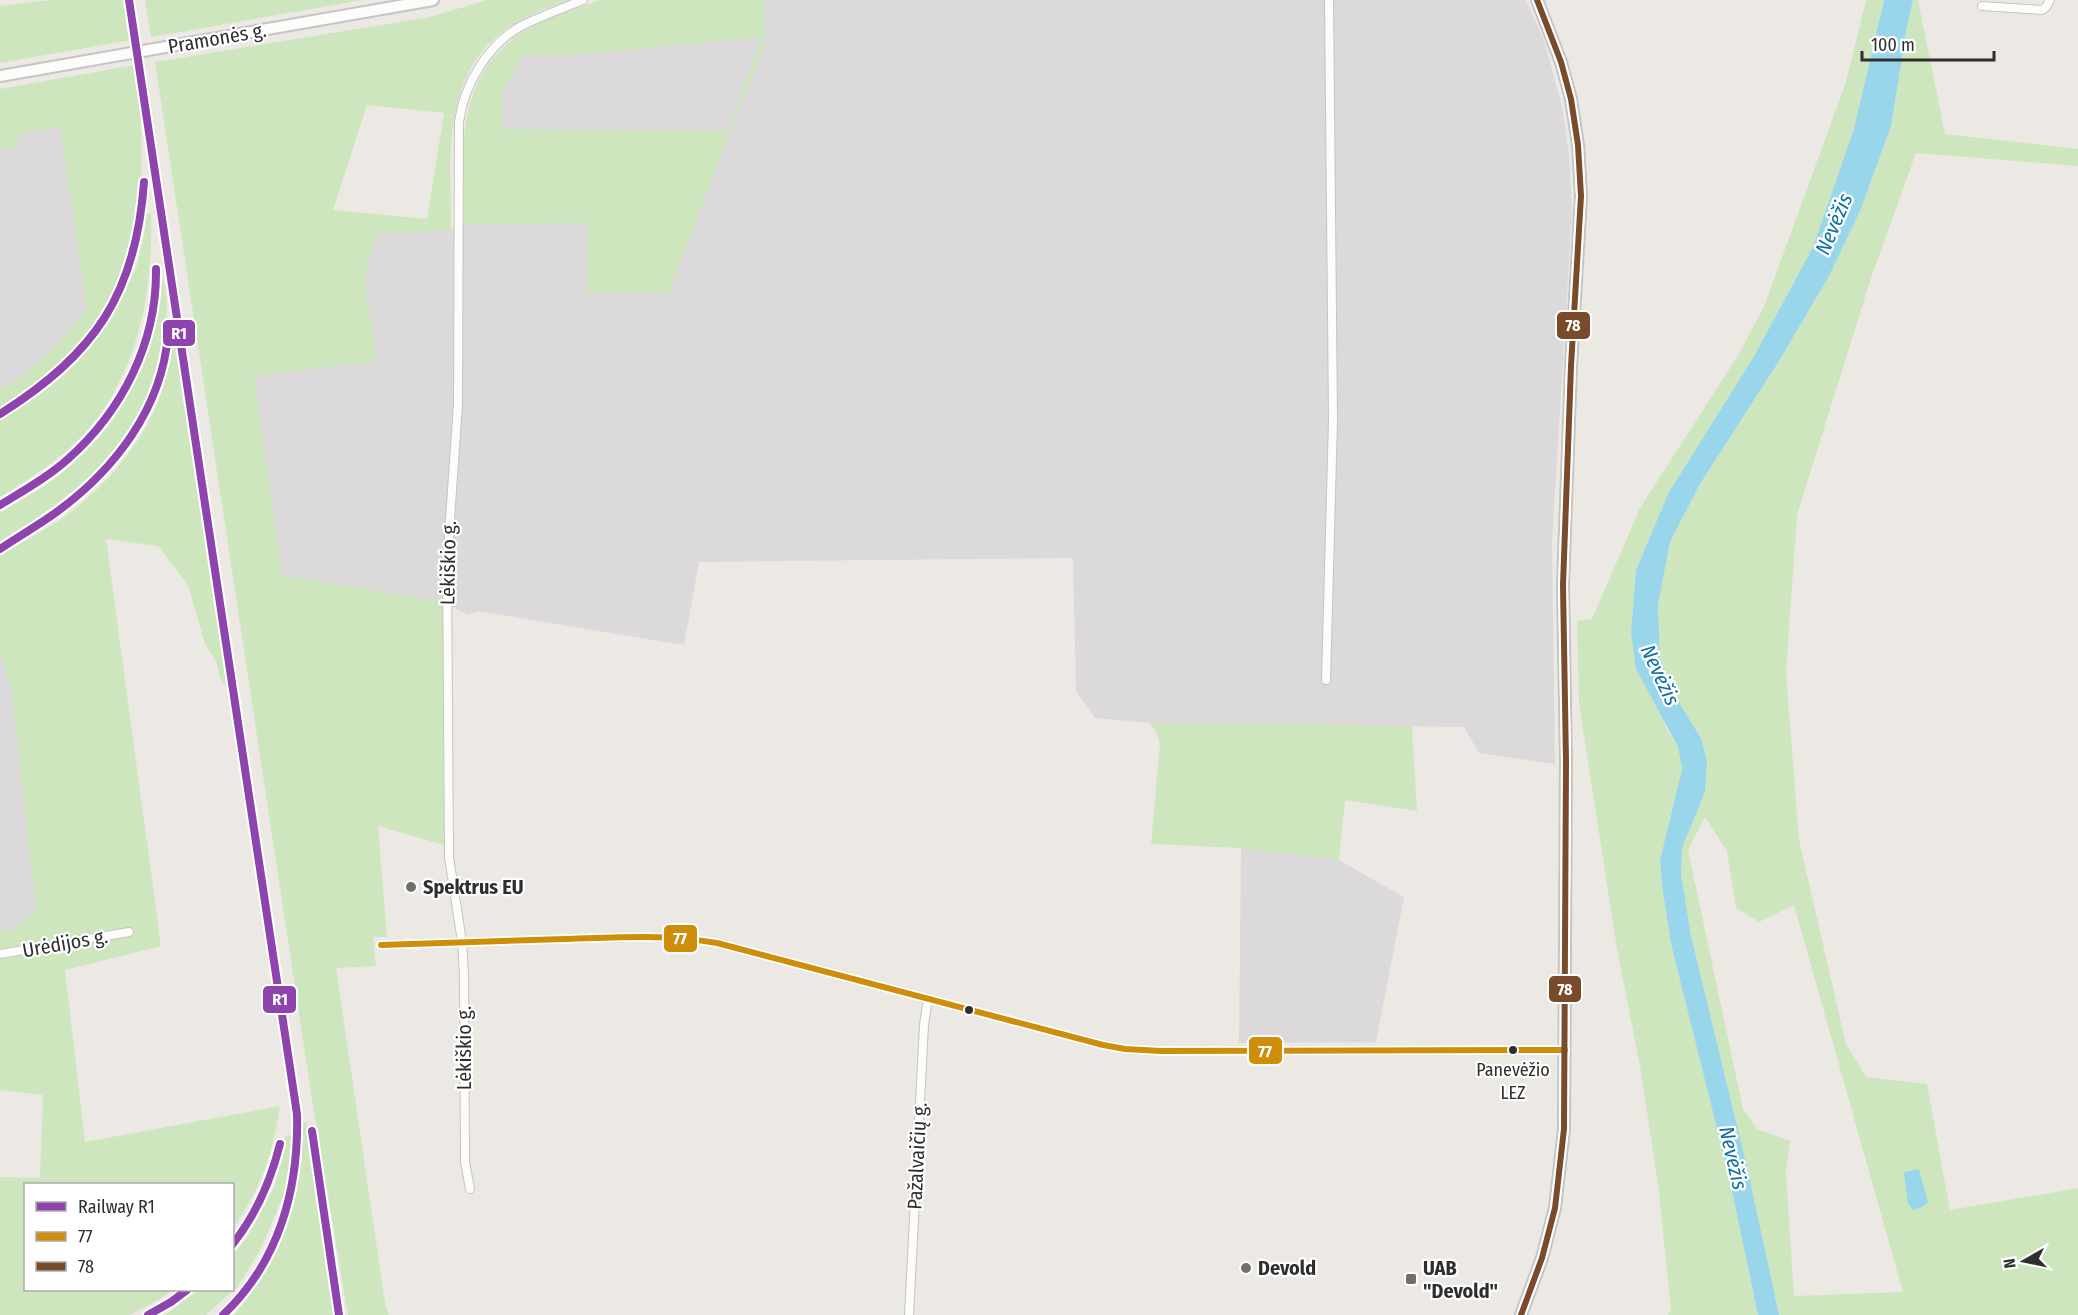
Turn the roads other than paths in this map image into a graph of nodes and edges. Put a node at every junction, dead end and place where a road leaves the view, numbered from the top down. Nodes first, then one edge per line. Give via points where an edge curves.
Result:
1 (433, 0) edge
2 (583, 0) edge
3 (1329, 0) edge
4 (1537, 0) edge
5 (2050, 0) edge
6 (1982, 6) dead end
7 (0, 76) edge
8 (1326, 680) dead end
9 (129, 932) dead end
10 (462, 942) junction
11 (381, 945) dead end
12 (0, 954) edge
13 (928, 998) junction
14 (1565, 1050) junction
15 (470, 1189) dead end
16 (909, 1315) edge
17 (1521, 1315) edge

1 - 7 street, Pramonės g.
2 - 10 street, Lėkiškio g. via 522,26 494,48 461,105 458,394 447,562 449,857
3 - 8 street via 1333,410
4 - 14 street via 1562,62 1571,99 1581,196 1563,585
5 - 6 street via 2042,10
9 - 12 street, Urėdijos g.
10 - 11 street
10 - 13 street via 692,938
10 - 15 street, Lėkiškio g. via 465,1162
13 - 14 street via 1103,1045 1143,1051
13 - 16 street, Pažalvaičių g.
14 - 17 street via 1564,1129 1556,1208

